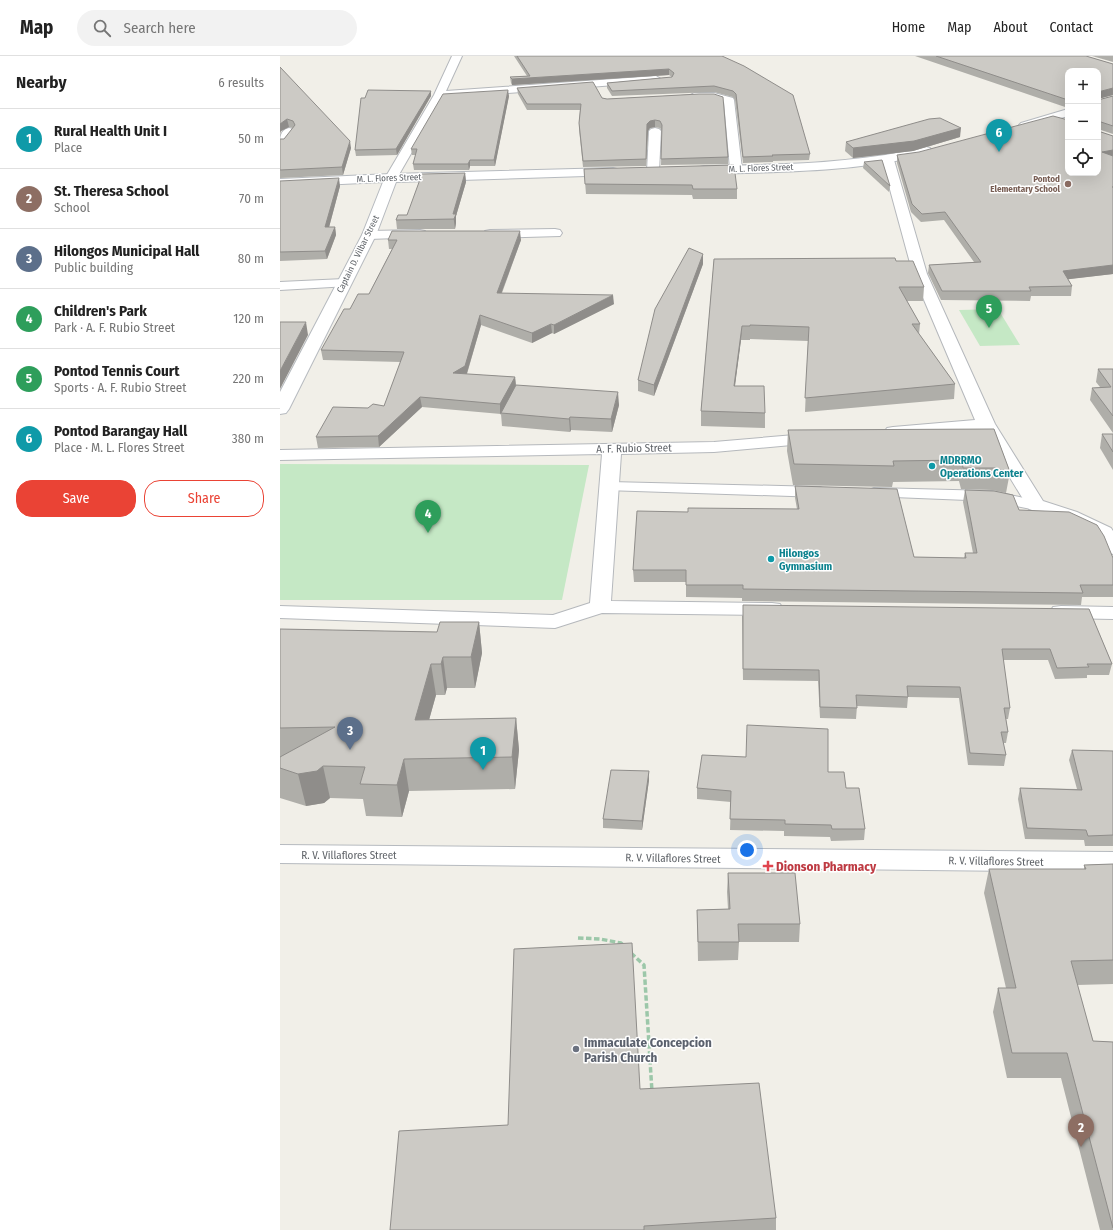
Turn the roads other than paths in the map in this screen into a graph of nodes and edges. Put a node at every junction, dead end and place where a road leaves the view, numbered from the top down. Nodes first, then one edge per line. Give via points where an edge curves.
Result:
1 (457, 56) edge
2 (668, 79) edge
3 (597, 83) junction
4 (439, 95) junction
5 (604, 95) dead end
6 (684, 96) edge
7 (1065, 113) edge
8 (1050, 118) junction
9 (1065, 123) edge
10 (1015, 128) edge
11 (289, 131) edge
12 (655, 131) dead end
13 (280, 142) edge
14 (938, 148) edge
15 (888, 160) junction
16 (736, 169) junction
17 (668, 170) edge
18 (691, 170) edge
19 (637, 171) edge
20 (653, 171) junction
21 (621, 172) edge
22 (391, 178) junction
23 (280, 183) edge
24 (555, 233) dead end
25 (431, 234) edge
26 (478, 234) edge
27 (369, 235) junction
28 (344, 283) junction
29 (280, 286) edge
30 (280, 409) edge
31 (986, 424) junction
32 (877, 433) edge
33 (838, 436) edge
34 (612, 449) junction
35 (280, 455) edge
36 (610, 487) junction
37 (832, 492) edge
38 (856, 493) edge
39 (1036, 505) junction
40 (1110, 537) edge
41 (600, 607) junction
42 (789, 609) edge
43 (280, 612) edge
44 (1042, 612) edge
45 (1113, 613) edge
46 (280, 854) edge
47 (1113, 862) edge

1 - 4 street, Captain D. Vilbar Street
2 - 3 street
3 - 4 street
3 - 5 street
4 - 22 street, Captain D. Vilbar Street
6 - 16 street via 714,96 729,100
7 - 8 street
8 - 9 street
8 - 10 street
11 - 13 street
12 - 20 street
14 - 15 street, M. L. Flores Street
15 - 16 street, M. L. Flores Street
15 - 31 street via 920,274
16 - 18 street, M. L. Flores Street
17 - 20 street
19 - 20 street
21 - 22 street, M. L. Flores Street
22 - 23 street, M. L. Flores Street
22 - 27 street, Captain D. Vilbar Street
24 - 26 street
25 - 27 street
27 - 28 street, Captain D. Vilbar Street
28 - 29 street
28 - 30 street, Captain D. Vilbar Street
31 - 32 street
31 - 39 street
33 - 34 street, A. F. Rubio Street via 714,447
34 - 35 street, A. F. Rubio Street
34 - 36 street
36 - 37 lane
36 - 41 street
38 - 39 lane via 992,496
39 - 40 street via 1070,516
41 - 42 street
41 - 43 street via 555,622
44 - 45 street
46 - 47 street, R. V. Villaflores Street

